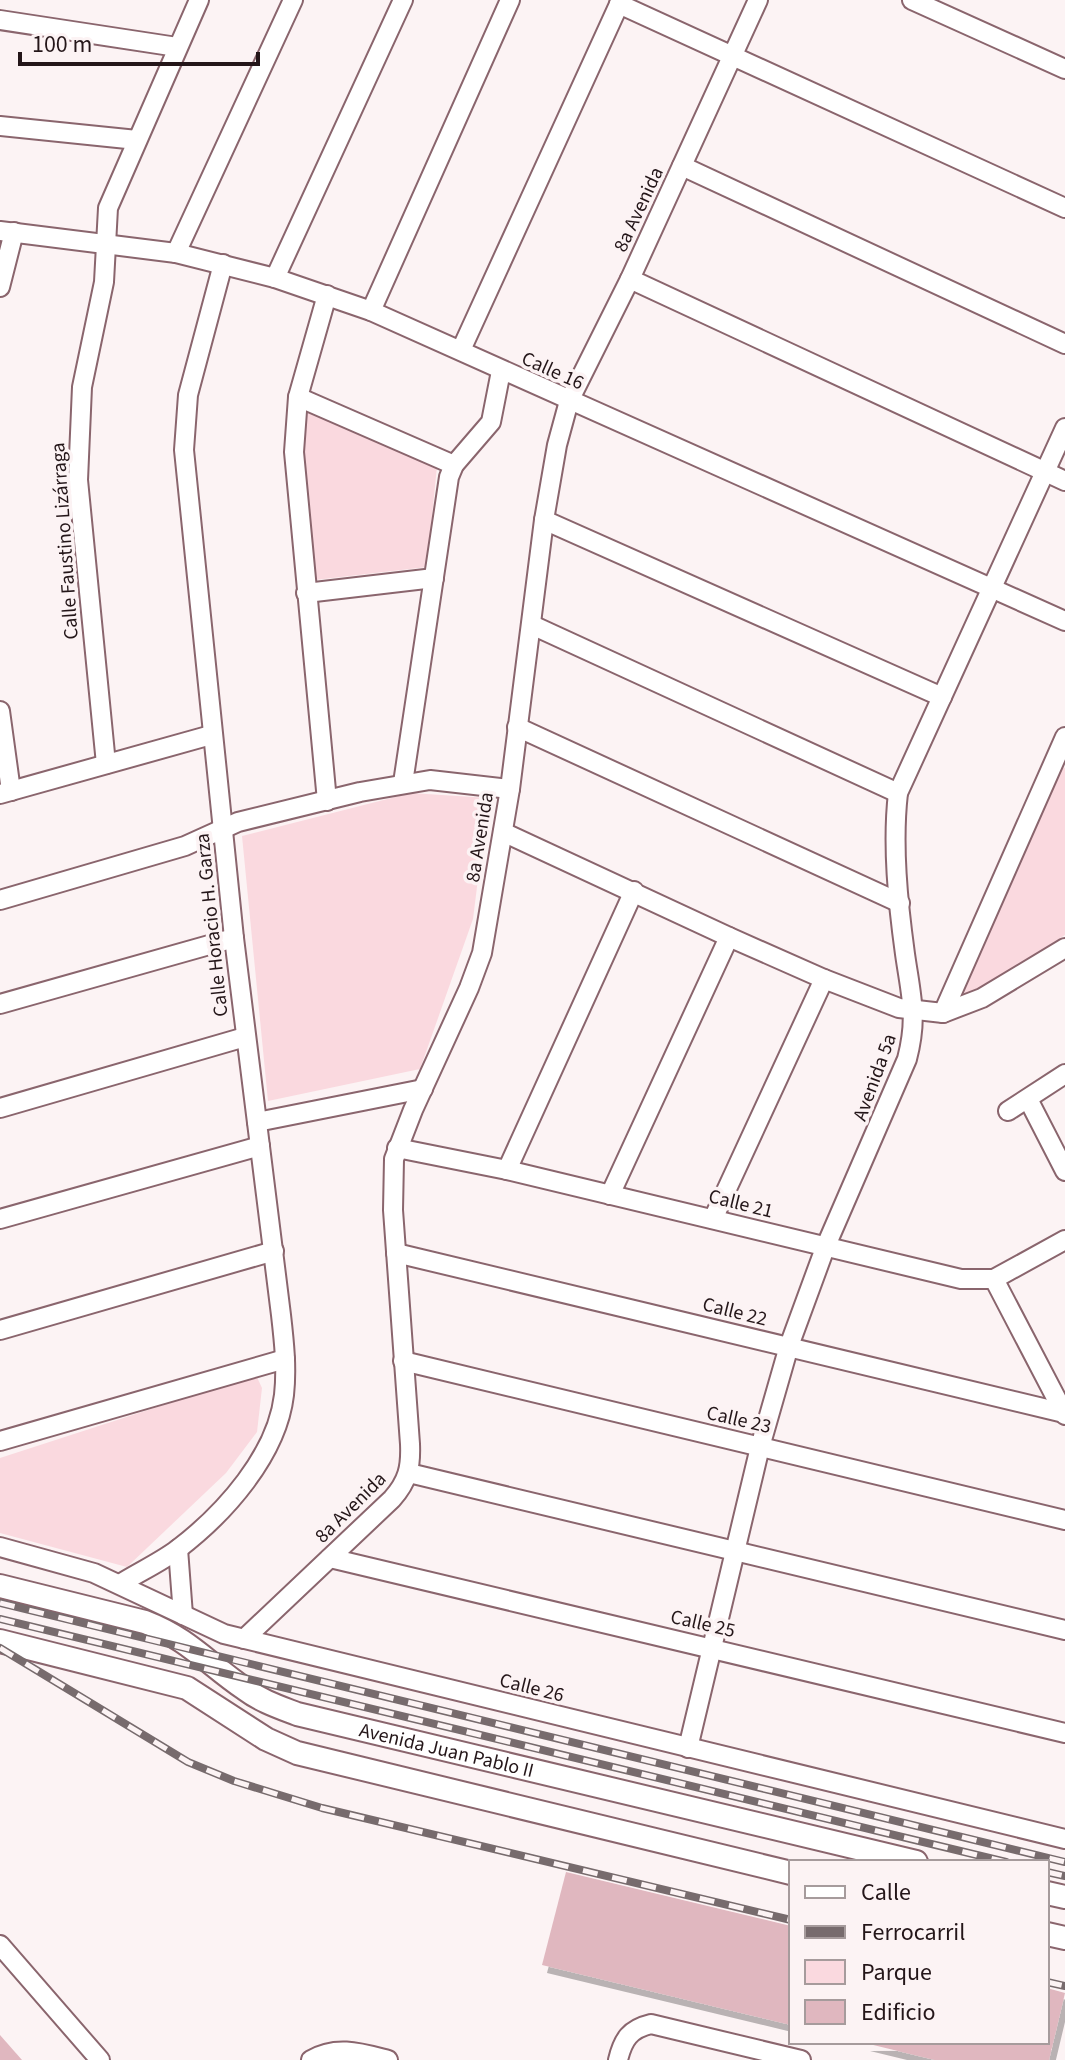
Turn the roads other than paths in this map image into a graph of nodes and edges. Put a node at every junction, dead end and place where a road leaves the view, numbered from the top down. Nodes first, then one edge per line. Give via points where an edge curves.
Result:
1 (199, 0) edge
2 (293, 0) edge
3 (403, 0) edge
4 (510, 0) edge
5 (758, 0) edge
6 (912, 0) edge
7 (620, 2) edge
8 (0, 20) edge
9 (177, 47) junction
10 (732, 57) junction
11 (1065, 69) edge
12 (0, 126) edge
13 (137, 140) junction
14 (682, 166) junction
15 (1065, 208) edge
16 (7, 232) edge
17 (106, 243) junction
18 (176, 253) junction
19 (223, 264) junction
20 (275, 278) junction
21 (630, 279) junction
22 (0, 287) edge
23 (327, 295) junction
24 (371, 311) junction
25 (1065, 344) edge
26 (461, 350) junction
27 (501, 371) junction
28 (298, 397) junction
29 (569, 401) junction
30 (1065, 428) edge
31 (454, 465) junction
32 (1045, 472) junction
33 (1065, 481) edge
34 (544, 520) junction
35 (434, 578) junction
36 (992, 588) junction
37 (306, 593) junction
38 (1065, 621) edge
39 (532, 625) junction
40 (942, 697) junction
41 (0, 711) edge
42 (517, 727) junction
43 (211, 735) junction
44 (1065, 737) edge
45 (1062, 757) edge
46 (106, 764) junction
47 (403, 783) junction
48 (510, 789) junction
49 (6, 793) edge
50 (898, 793) junction
51 (327, 801) junction
52 (222, 828) junction
53 (503, 832) junction
54 (634, 891) junction
55 (0, 900) edge
56 (900, 903) junction
57 (729, 937) junction
58 (234, 938) junction
59 (1065, 948) edge
60 (824, 979) junction
61 (0, 1004) edge
62 (915, 1011) junction
63 (943, 1013) junction
64 (245, 1037) junction
65 (1065, 1074) edge
66 (423, 1089) junction
67 (1028, 1099) junction
68 (0, 1108) edge
69 (1008, 1111) dead end
70 (257, 1122) junction
71 (260, 1146) junction
72 (397, 1148) junction
73 (507, 1170) junction
74 (1065, 1171) edge
75 (610, 1195) junction
76 (0, 1219) edge
77 (713, 1219) junction
78 (1065, 1240) edge
79 (825, 1248) junction
80 (274, 1251) junction
81 (396, 1253) junction
82 (994, 1279) junction
83 (0, 1330) edge
84 (789, 1346) junction
85 (285, 1359) junction
86 (403, 1361) junction
87 (1064, 1414) edge
88 (0, 1441) edge
89 (760, 1447) junction
90 (409, 1473) junction
91 (1065, 1520) edge
92 (0, 1547) edge
93 (178, 1549) junction
94 (737, 1550) junction
95 (330, 1558) junction
96 (0, 1578) edge
97 (120, 1584) junction
98 (10, 1589) edge
99 (183, 1615) junction
100 (1065, 1630) edge
101 (244, 1639) junction
102 (0, 1641) edge
103 (713, 1647) junction
104 (1065, 1733) edge
105 (688, 1748) junction
106 (1065, 1839) edge
107 (908, 1860) edge
108 (789, 1873) edge
109 (0, 1945) edge
110 (100, 2060) edge
111 (311, 2060) edge
112 (388, 2060) edge
113 (618, 2060) edge
114 (801, 2060) edge

1 - 9 street, Calle Faustino Lizárraga
2 - 18 street
3 - 20 street
4 - 24 street
5 - 10 street, 8a Avenida
6 - 11 street
7 - 10 street
7 - 26 street
8 - 9 street
9 - 13 street, Calle Faustino Lizárraga
10 - 14 street, 8a Avenida
10 - 15 street
12 - 13 street
13 - 17 street, Calle Faustino Lizárraga via 108,208
14 - 21 street, 8a Avenida
14 - 25 street
16 - 17 street, Calle 16
16 - 22 street
17 - 18 street, Calle 16
17 - 46 street, Calle Faustino Lizárraga via 104,282 82,387 78,468
18 - 19 street, Calle 16
19 - 20 street, Calle 16
19 - 43 street, Calle Horacio H. Garza via 184,423
20 - 23 street, Calle 16
21 - 29 street, 8a Avenida
21 - 32 street
23 - 24 street, Calle 16
23 - 28 street
24 - 26 street, Calle 16
26 - 27 street, Calle 16
27 - 29 street, Calle 16
27 - 31 street via 491,422
28 - 31 street
28 - 37 street via 294,466
29 - 34 street, 8a Avenida
29 - 36 street, Calle 16
30 - 32 street, Avenida 5a
31 - 35 street
32 - 33 street
32 - 36 street, Avenida 5a
34 - 39 street, 8a Avenida
34 - 40 street
35 - 37 street
35 - 47 street
36 - 38 street, Calle 16
36 - 40 street, Avenida 5a
37 - 51 street
39 - 42 street, 8a Avenida
39 - 50 street
40 - 50 street, Avenida 5a
41 - 49 street
42 - 48 street, 8a Avenida
42 - 56 street
43 - 46 street
43 - 52 street, Calle Horacio H. Garza
44 - 45 street
45 - 63 street
46 - 49 street
47 - 48 street via 448,780
47 - 51 street
48 - 53 street, 8a Avenida
50 - 56 street, Avenida 5a
51 - 52 street
52 - 55 street via 185,846
52 - 58 street, Calle Horacio H. Garza
53 - 54 street
53 - 66 street, 8a Avenida via 482,953
54 - 57 street
54 - 73 street
56 - 62 street, Avenida 5a
57 - 60 street
57 - 75 street
58 - 61 street
58 - 64 street, Calle Horacio H. Garza
59 - 63 street via 982,998
60 - 62 street
60 - 77 street
62 - 63 street
62 - 79 street, Avenida 5a via 907,1059
64 - 68 street
64 - 70 street, Calle Horacio H. Garza
65 - 67 street
66 - 70 street
66 - 72 street, 8a Avenida
67 - 69 street
67 - 74 street
70 - 71 street, Calle Horacio H. Garza
71 - 76 street
71 - 80 street, Calle Horacio H. Garza
72 - 73 street, Calle 21
72 - 81 street, 8a Avenida via 392,1172
73 - 75 street, Calle 21
75 - 77 street, Calle 21
77 - 79 street, Calle 21
78 - 82 street
79 - 82 street, Calle 21 via 961,1279
79 - 84 street, Avenida 5a
80 - 83 street
80 - 85 street, Calle Horacio H. Garza
81 - 84 street, Calle 22
81 - 86 street, 8a Avenida
82 - 87 street
84 - 87 street, Calle 22
84 - 89 street, Avenida 5a
85 - 88 street
85 - 93 street, Calle Horacio H. Garza via 277,1428 264,1454 236,1492
86 - 89 street, Calle 23
86 - 90 street, 8a Avenida
89 - 91 street, Calle 23
89 - 94 street, Avenida 5a
90 - 94 street
90 - 95 street, 8a Avenida via 392,1499
92 - 97 street, Calle 26
93 - 97 street, Calle Horacio H. Garza
93 - 99 street
94 - 100 street
94 - 103 street, Avenida 5a
95 - 101 street, 8a Avenida
95 - 103 street, Calle 25
96 - 98 main road
97 - 99 street, Calle 26
98 - 107 main road, Avenida Juan Pablo II via 165,1629 246,1690 297,1714
99 - 101 street, Calle 26
101 - 105 street, Calle 26
102 - 108 main road, Avenida Juan Pablo II via 187,1688 297,1753
103 - 104 street, Calle 25
103 - 105 street, Avenida 5a
105 - 106 street, Calle 26
109 - 110 street
111 - 112 street via 337,2050
113 - 114 street via 628,2034 651,2024

